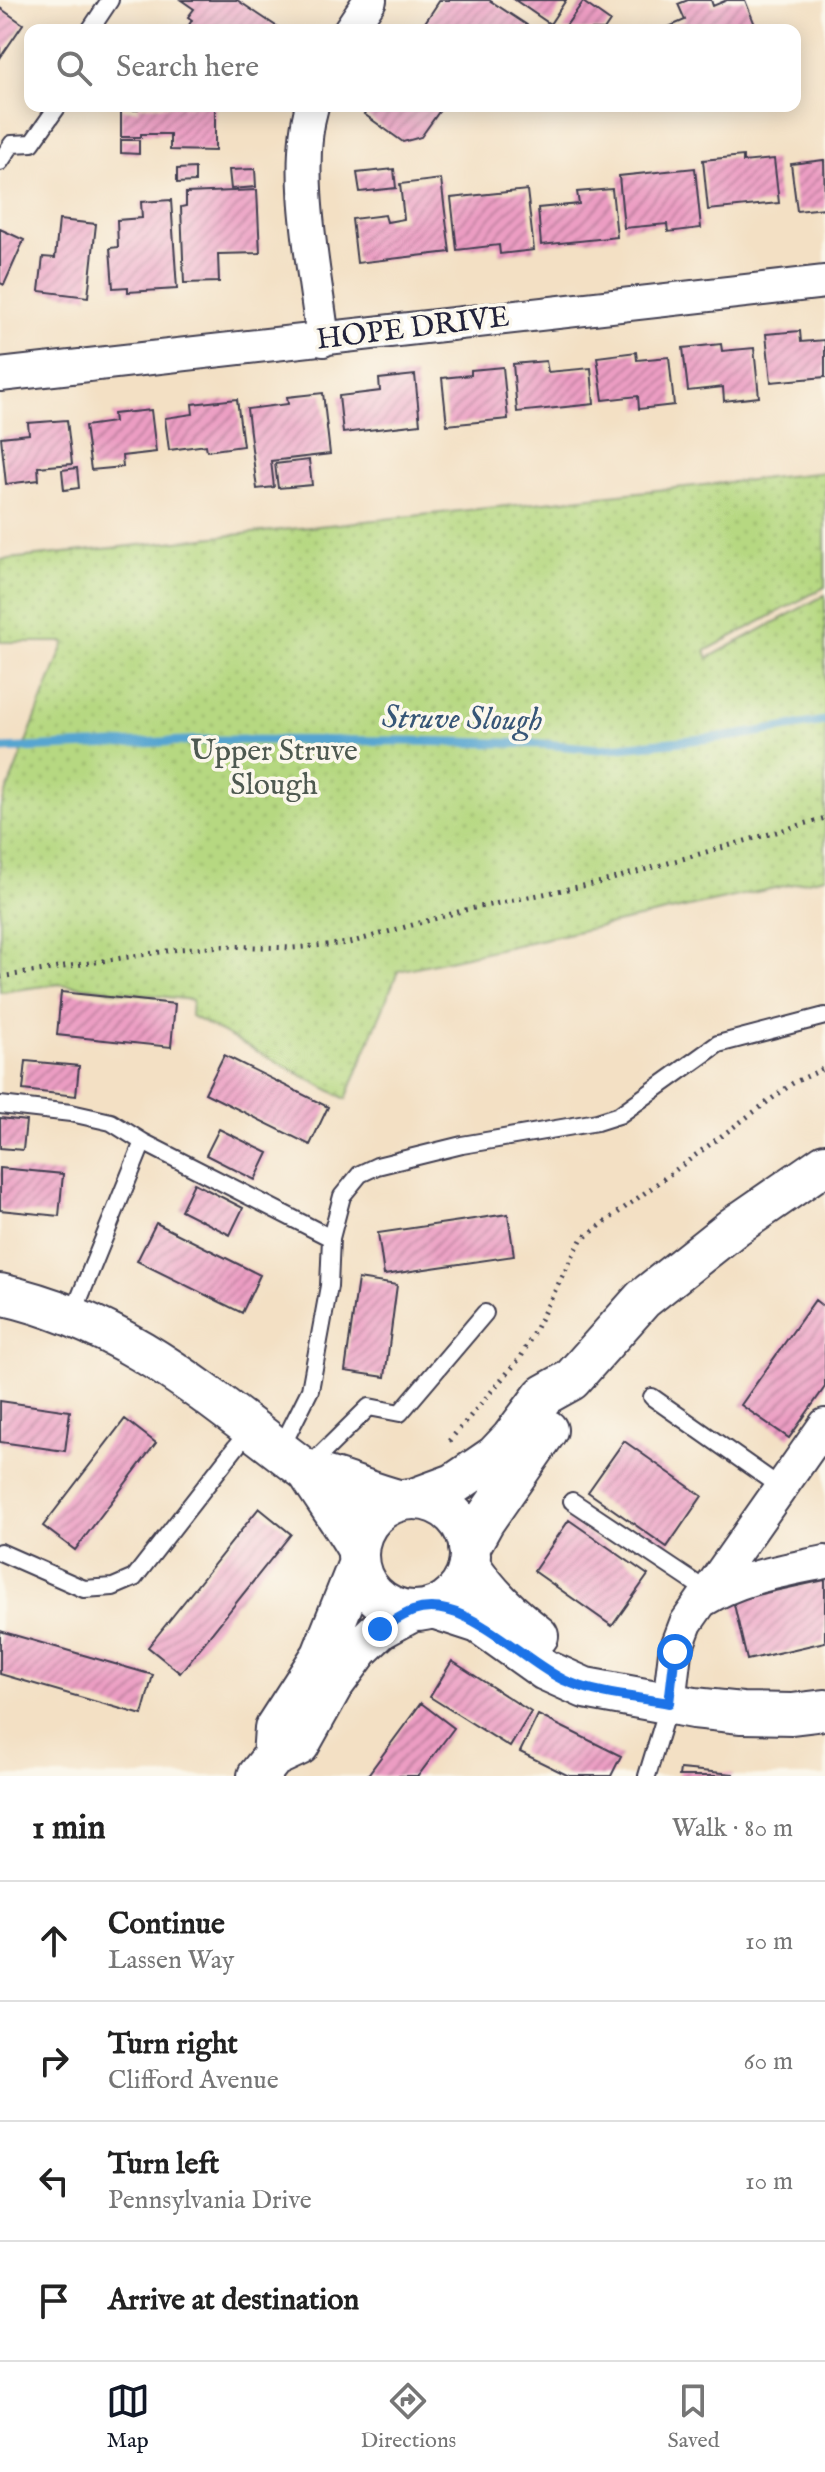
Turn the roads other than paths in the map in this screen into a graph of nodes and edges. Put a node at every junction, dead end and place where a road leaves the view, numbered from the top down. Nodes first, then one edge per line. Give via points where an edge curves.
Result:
1 (110, 0) edge
2 (370, 0) edge
3 (94, 24) edge
4 (354, 24) edge
5 (54, 112) edge
6 (311, 112) edge
7 (0, 162) edge
8 (825, 282) edge
9 (323, 340) junction
10 (0, 375) edge
11 (825, 1016) edge
12 (0, 1105) edge
13 (143, 1142) junction
14 (825, 1164) edge
15 (331, 1238) junction
16 (0, 1294) edge
17 (485, 1313) dead end
18 (73, 1314) junction
19 (571, 1380) junction
20 (652, 1397) dead end
21 (825, 1425) edge
22 (286, 1456) junction
23 (780, 1487) junction
24 (407, 1499) junction
25 (572, 1501) dead end
26 (0, 1552) edge
27 (469, 1556) junction
28 (358, 1557) junction
29 (825, 1562) edge
30 (702, 1598) junction
31 (423, 1609) junction
32 (669, 1703) junction
33 (825, 1710) edge
34 (265, 1766) edge
35 (647, 1776) edge

1 - 3 lane
2 - 4 street
5 - 7 lane via 32,143 12,144
6 - 9 street via 305,177
8 - 9 street, HOPE DRIVE
9 - 10 street, HOPE DRIVE
11 - 15 lane via 718,1044 619,1115 377,1166 360,1174 342,1196
12 - 13 lane via 91,1116
13 - 15 lane
13 - 18 lane
14 - 19 street via 643,1299
15 - 22 lane via 329,1286 310,1390
16 - 18 street
17 - 22 lane via 400,1413 369,1407
18 - 22 street via 145,1351
19 - 24 street via 544,1395 495,1456 454,1484
19 - 27 street via 561,1411 484,1521
20 - 23 lane
21 - 23 street
22 - 24 street via 361,1491
22 - 26 lane via 134,1578 113,1587 84,1589
22 - 28 street via 339,1515
23 - 30 street
24 - 27 street via 441,1505 460,1523
24 - 28 street via 379,1510 364,1527
25 - 30 lane
27 - 31 street via 462,1583 450,1598
27 - 32 street via 485,1589 537,1635
28 - 31 street via 369,1588 388,1605
28 - 34 street via 322,1655 275,1728
29 - 30 street via 746,1579
30 - 32 street via 675,1652
31 - 32 street via 479,1623 566,1680
31 - 34 street via 380,1629 360,1648 299,1745
32 - 33 street via 742,1713
32 - 35 lane

